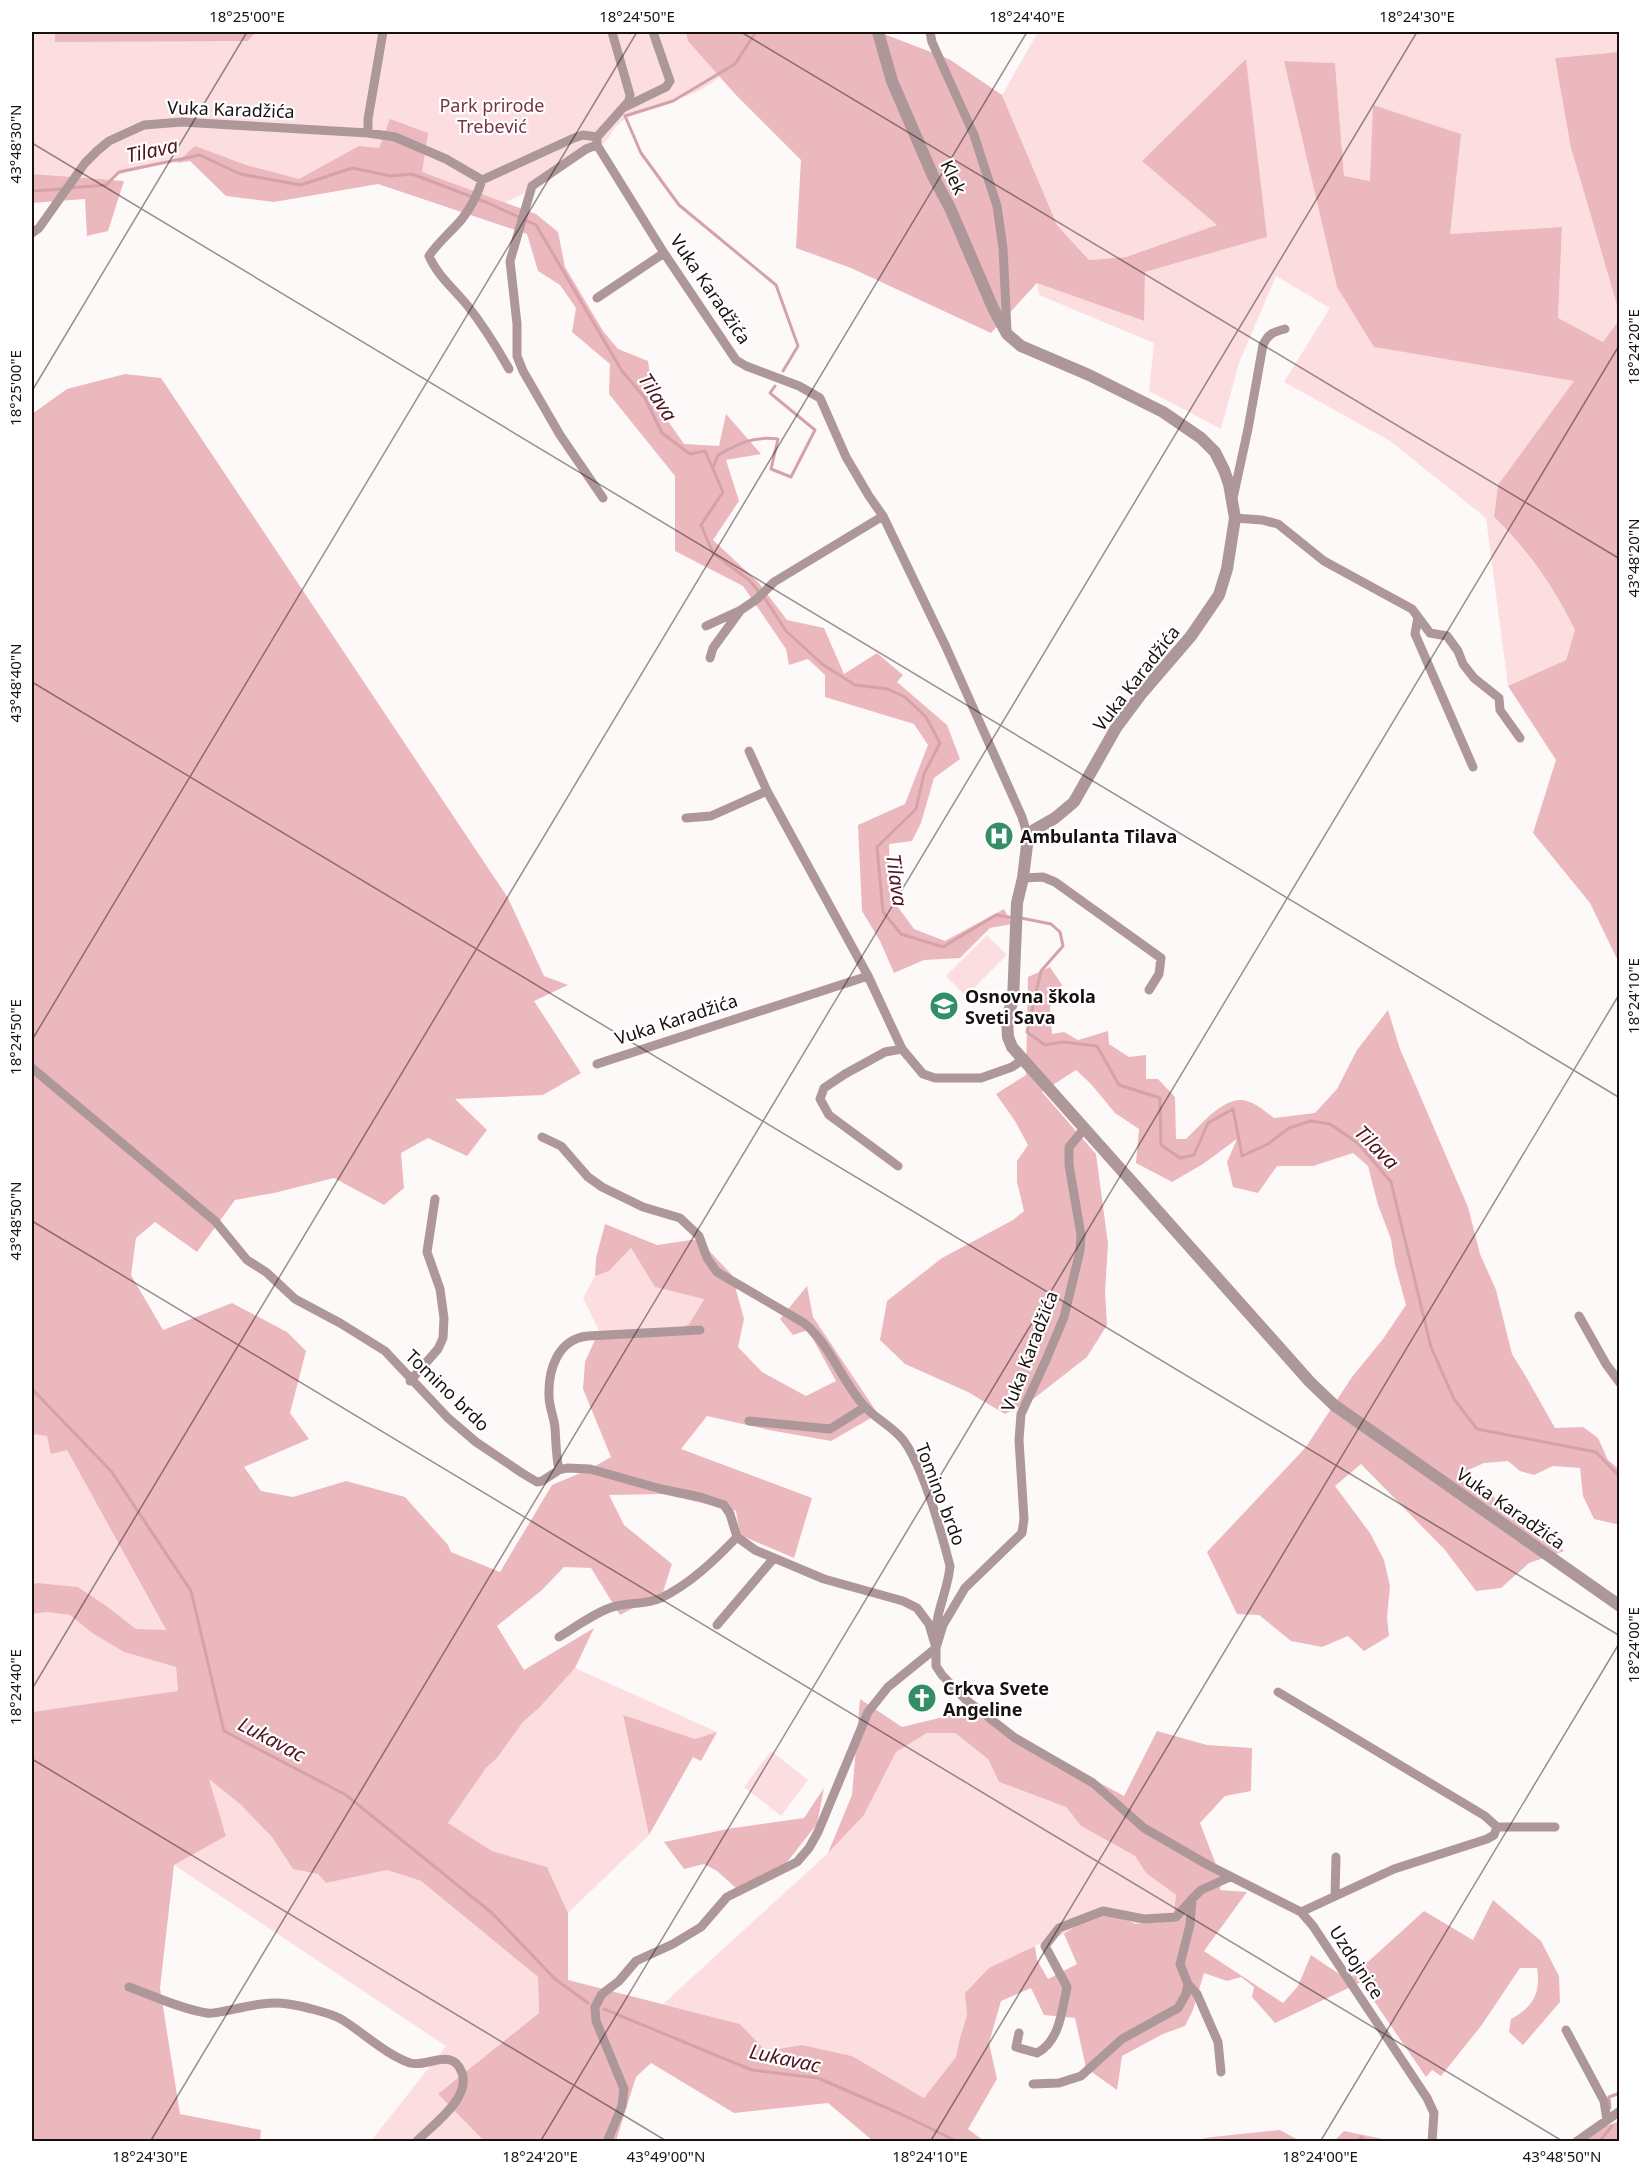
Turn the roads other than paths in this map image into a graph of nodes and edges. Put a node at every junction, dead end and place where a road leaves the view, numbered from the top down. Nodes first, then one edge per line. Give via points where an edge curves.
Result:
1 (382, 32) edge
2 (612, 32) edge
3 (653, 32) edge
4 (878, 32) edge
5 (930, 32) edge
6 (625, 106) junction
7 (368, 133) junction
8 (597, 141) junction
9 (482, 180) junction
10 (32, 233) edge
11 (664, 253) junction
12 (597, 298) dead end
13 (1285, 329) dead end
14 (1007, 334) junction
15 (509, 369) dead end
16 (603, 498) dead end
17 (1232, 503) junction
18 (883, 516) junction
19 (1235, 518) junction
20 (741, 610) junction
21 (1418, 616) junction
22 (706, 626) dead end
23 (710, 657) dead end
24 (1520, 738) dead end
25 (749, 751) dead end
26 (1473, 767) dead end
27 (767, 791) junction
28 (686, 818) dead end
29 (1028, 837) junction
30 (1023, 878) junction
31 (868, 976) junction
32 (1149, 990) dead end
33 (902, 1049) junction
34 (1022, 1060) junction
35 (597, 1064) dead end
36 (32, 1068) edge
37 (1084, 1129) junction
38 (542, 1137) dead end
39 (898, 1166) dead end
40 (435, 1199) dead end
41 (1579, 1316) dead end
42 (700, 1330) dead end
43 (410, 1381) junction
44 (1620, 1383) edge
45 (865, 1407) junction
46 (749, 1421) dead end
47 (559, 1470) junction
48 (736, 1537) junction
49 (774, 1558) junction
50 (1620, 1606) edge
51 (717, 1625) dead end
52 (559, 1637) dead end
53 (936, 1648) junction
54 (1278, 1692) dead end
55 (1497, 1827) junction
56 (1555, 1827) dead end
57 (1336, 1857) dead end
58 (1230, 1877) junction
59 (1335, 1896) junction
60 (1192, 1899) junction
61 (1301, 1912) junction
62 (1188, 1984) junction
63 (129, 1987) dead end
64 (1566, 2030) dead end
65 (1019, 2033) dead end
66 (1221, 2072) dead end
67 (1033, 2084) dead end
68 (1620, 2111) edge
69 (1607, 2120) junction
70 (416, 2142) edge
71 (607, 2142) edge
72 (1432, 2142) edge
73 (1576, 2142) edge

1 - 7 street
2 - 6 street via 630,95
3 - 6 street via 670,81 666,87
4 - 14 street, Klek via 900,101
5 - 14 street, Klek via 974,135 997,206
6 - 8 street
7 - 9 street, Vuka Karadžića via 395,137
7 - 10 street, Vuka Karadžića via 182,122 144,125 97,151
8 - 9 street via 583,135 574,138
8 - 11 street, Vuka Karadžića
8 - 16 street via 532,186 510,261 518,324 517,356 550,419
9 - 15 street via 461,220 429,256 492,339
11 - 12 street
11 - 18 street, Vuka Karadžića via 736,360 820,399 846,457
13 - 17 street, Vuka Karadžića via 1267,336 1263,345
14 - 17 street, Klek via 1026,349 1162,412 1201,438 1215,452 1224,470
17 - 19 street, Vuka Karadžića
18 - 20 street via 774,582
18 - 29 street, Vuka Karadžića via 951,658
19 - 21 street via 1278,524 1324,561 1412,609
19 - 29 street, Vuka Karadžića via 1220,595 1116,728 1074,802
20 - 22 street
20 - 23 street
21 - 24 street via 1430,633 1447,636 1474,678 1499,698 1500,710
21 - 26 street via 1415,634
25 - 27 street
27 - 28 street via 711,816
27 - 31 street
29 - 30 street, Vuka Karadžića
30 - 32 street via 1043,877 1055,882 1161,958 1159,974
30 - 34 street, Vuka Karadžića via 1017,903 1013,1000 1007,1017 1008,1037
31 - 33 street
31 - 35 street, Vuka Karadžića
33 - 34 street via 923,1074 935,1077 981,1078
33 - 39 street via 885,1052 845,1074 824,1088 820,1099 829,1115
34 - 37 street, Vuka Karadžića
36 - 43 street, Tomino brdo via 215,1221 248,1260 295,1299 385,1352
37 - 50 street, Vuka Karadžića via 1334,1405
37 - 53 street, Vuka Karadžića via 1069,1147 1081,1235 1078,1262 1064,1317 1021,1414 1018,1440 1022,1533 965,1588 943,1625
38 - 45 street, Tomino brdo via 561,1146 602,1187 643,1207 680,1218 699,1236 717,1272 816,1333
40 - 43 street via 427,1252 440,1289 442,1338 438,1349
41 - 44 street
42 - 47 street via 588,1336 566,1344 552,1372 549,1398
43 - 47 street, Tomino brdo via 476,1442 537,1482
45 - 46 street via 830,1429
45 - 53 street, Tomino brdo via 887,1422 904,1441 933,1508 948,1558 950,1575 935,1621
47 - 48 street, Tomino brdo via 590,1469 724,1505
48 - 49 street
48 - 52 street via 699,1573 661,1598 607,1608
49 - 51 street
49 - 53 street via 824,1579 917,1608 928,1624
53 - 58 street via 936,1666 942,1675 965,1699 1015,1738 1093,1783 1144,1828
53 - 71 street via 888,1687 868,1712 818,1832 796,1862 727,1897 701,1927 636,1961 602,1994 596,2007 596,2021 624,2089 622,2106
54 - 55 street via 1485,1816
55 - 56 street
55 - 59 street via 1488,1839 1394,1869
57 - 59 street
58 - 60 street via 1201,1890
58 - 61 street, Uzdojnice
59 - 61 street
60 - 62 street via 1180,1964
60 - 65 street via 1176,1917 1144,1919 1104,1911 1059,1928 1045,1946 1067,1987 1053,2040 1037,2053 1016,2047
61 - 72 street, Uzdojnice via 1427,2098 1434,2113
62 - 66 street via 1197,1994 1218,2042
62 - 67 street via 1178,2008 1122,2039 1081,2076 1059,2083
63 - 70 street via 209,2013 266,2003 289,2004 338,2018 394,2056 414,2064 448,2059 458,2065 464,2082 457,2101
64 - 69 street via 1604,2102
68 - 69 street
69 - 73 street

